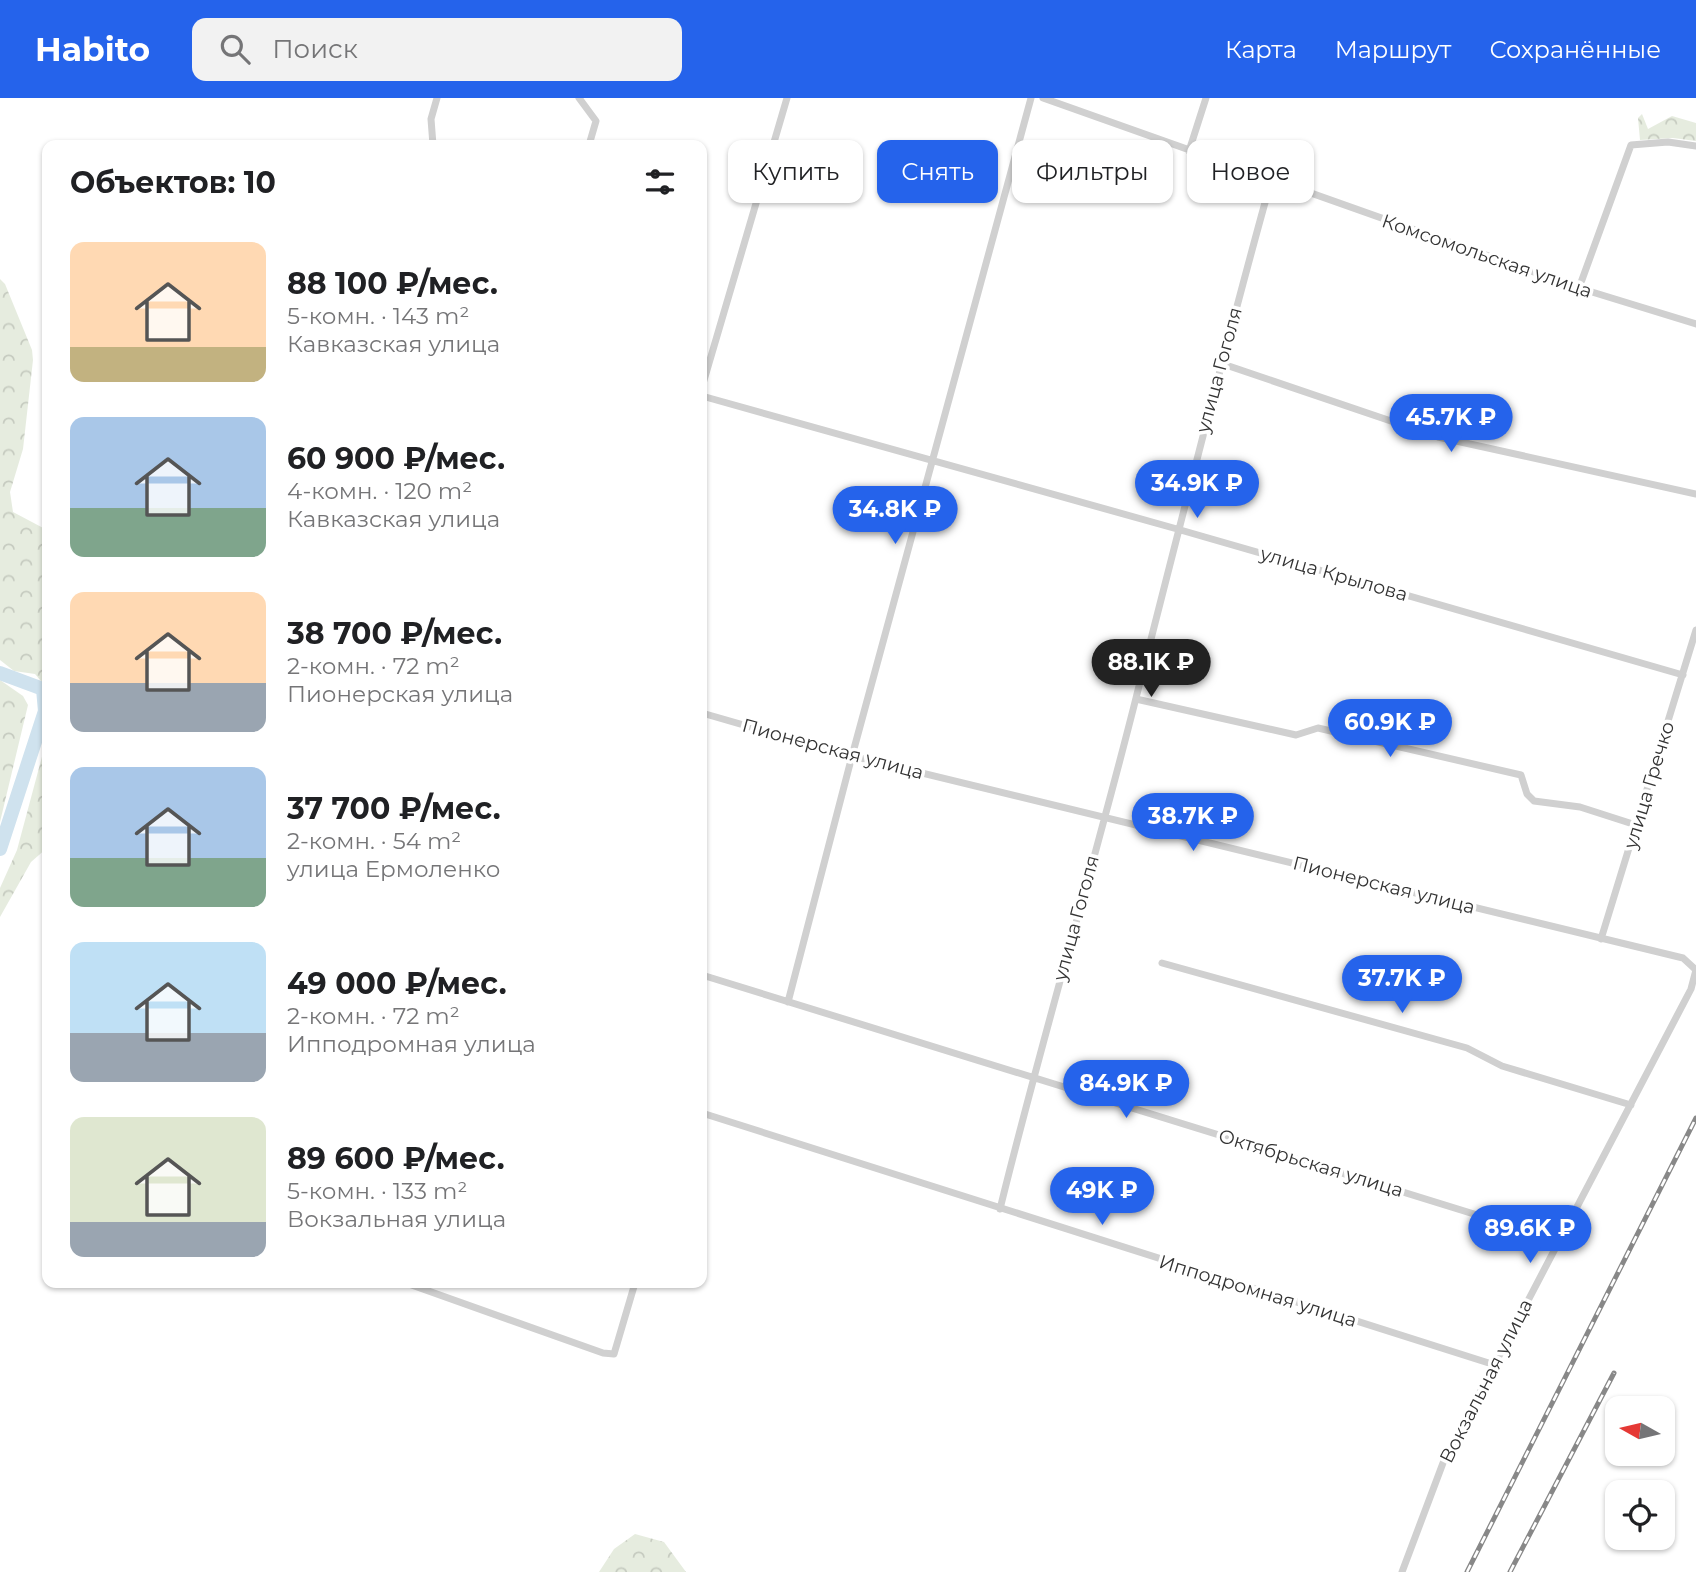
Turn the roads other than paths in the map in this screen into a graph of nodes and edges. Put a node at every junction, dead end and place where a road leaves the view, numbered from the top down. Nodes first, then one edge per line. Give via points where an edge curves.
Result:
1 (437, 98) edge
2 (579, 98) edge
3 (787, 98) edge
4 (1031, 98) edge
5 (1043, 98) edge
6 (1206, 98) edge
7 (433, 140) edge
8 (590, 140) edge
9 (1193, 140) edge
10 (1696, 146) edge
11 (1187, 150) edge
12 (1314, 196) edge
13 (1265, 203) edge
14 (1579, 288) junction
15 (1696, 324) edge
16 (1220, 363) junction
17 (707, 370) edge
18 (707, 397) edge
19 (933, 461) junction
20 (1696, 494) edge
21 (1177, 528) junction
22 (1696, 630) edge
23 (1683, 675) junction
24 (1136, 699) junction
25 (707, 714) edge
26 (852, 756) junction
27 (1104, 816) junction
28 (1636, 825) junction
29 (1601, 939) junction
30 (1162, 963) dead end
31 (1696, 970) edge
32 (707, 977) edge
33 (788, 1002) junction
34 (1032, 1076) junction
35 (1631, 1105) junction
36 (707, 1115) edge
37 (1000, 1209) junction
38 (1558, 1240) junction
39 (420, 1288) edge
40 (634, 1288) edge
41 (1495, 1365) junction
42 (1402, 1572) edge

1 - 7 street via 431,119
2 - 8 street via 596,121
3 - 17 street
4 - 19 street
5 - 11 street, Комсомольская улица
6 - 9 street
10 - 14 street via 1668,142 1631,145
12 - 14 street, Комсомольская улица
13 - 16 street, улица Гоголя
14 - 15 street, Комсомольская улица
16 - 20 street via 1438,438
16 - 21 street, улица Гоголя
18 - 19 street, улица Крылова
19 - 21 street, улица Крылова
19 - 26 street
21 - 23 street, улица Крылова
21 - 24 street, улица Гоголя
22 - 23 street, улица Гречко
23 - 28 street, улица Гречко
24 - 27 street, улица Гоголя
24 - 28 street via 1296,735 1318,727 1521,775 1534,801 1580,807
25 - 26 street, Пионерская улица
26 - 27 street, Пионерская улица
26 - 33 street
27 - 29 street, Пионерская улица
27 - 34 street, улица Гоголя
28 - 29 street, улица Гречко
29 - 31 street, Пионерская улица via 1683,958
30 - 35 street via 1467,1048 1502,1066
31 - 35 street, Вокзальная улица via 1691,989
32 - 33 street, Октябрьская улица
33 - 34 street, Октябрьская улица
34 - 37 street, улица Гоголя
34 - 38 street, Октябрьская улица
35 - 38 street, Вокзальная улица
36 - 37 street, Ипподромная улица
37 - 41 street, Ипподромная улица
38 - 41 street, Вокзальная улица
39 - 40 street via 614,1354
41 - 42 street, Вокзальная улица via 1434,1482

